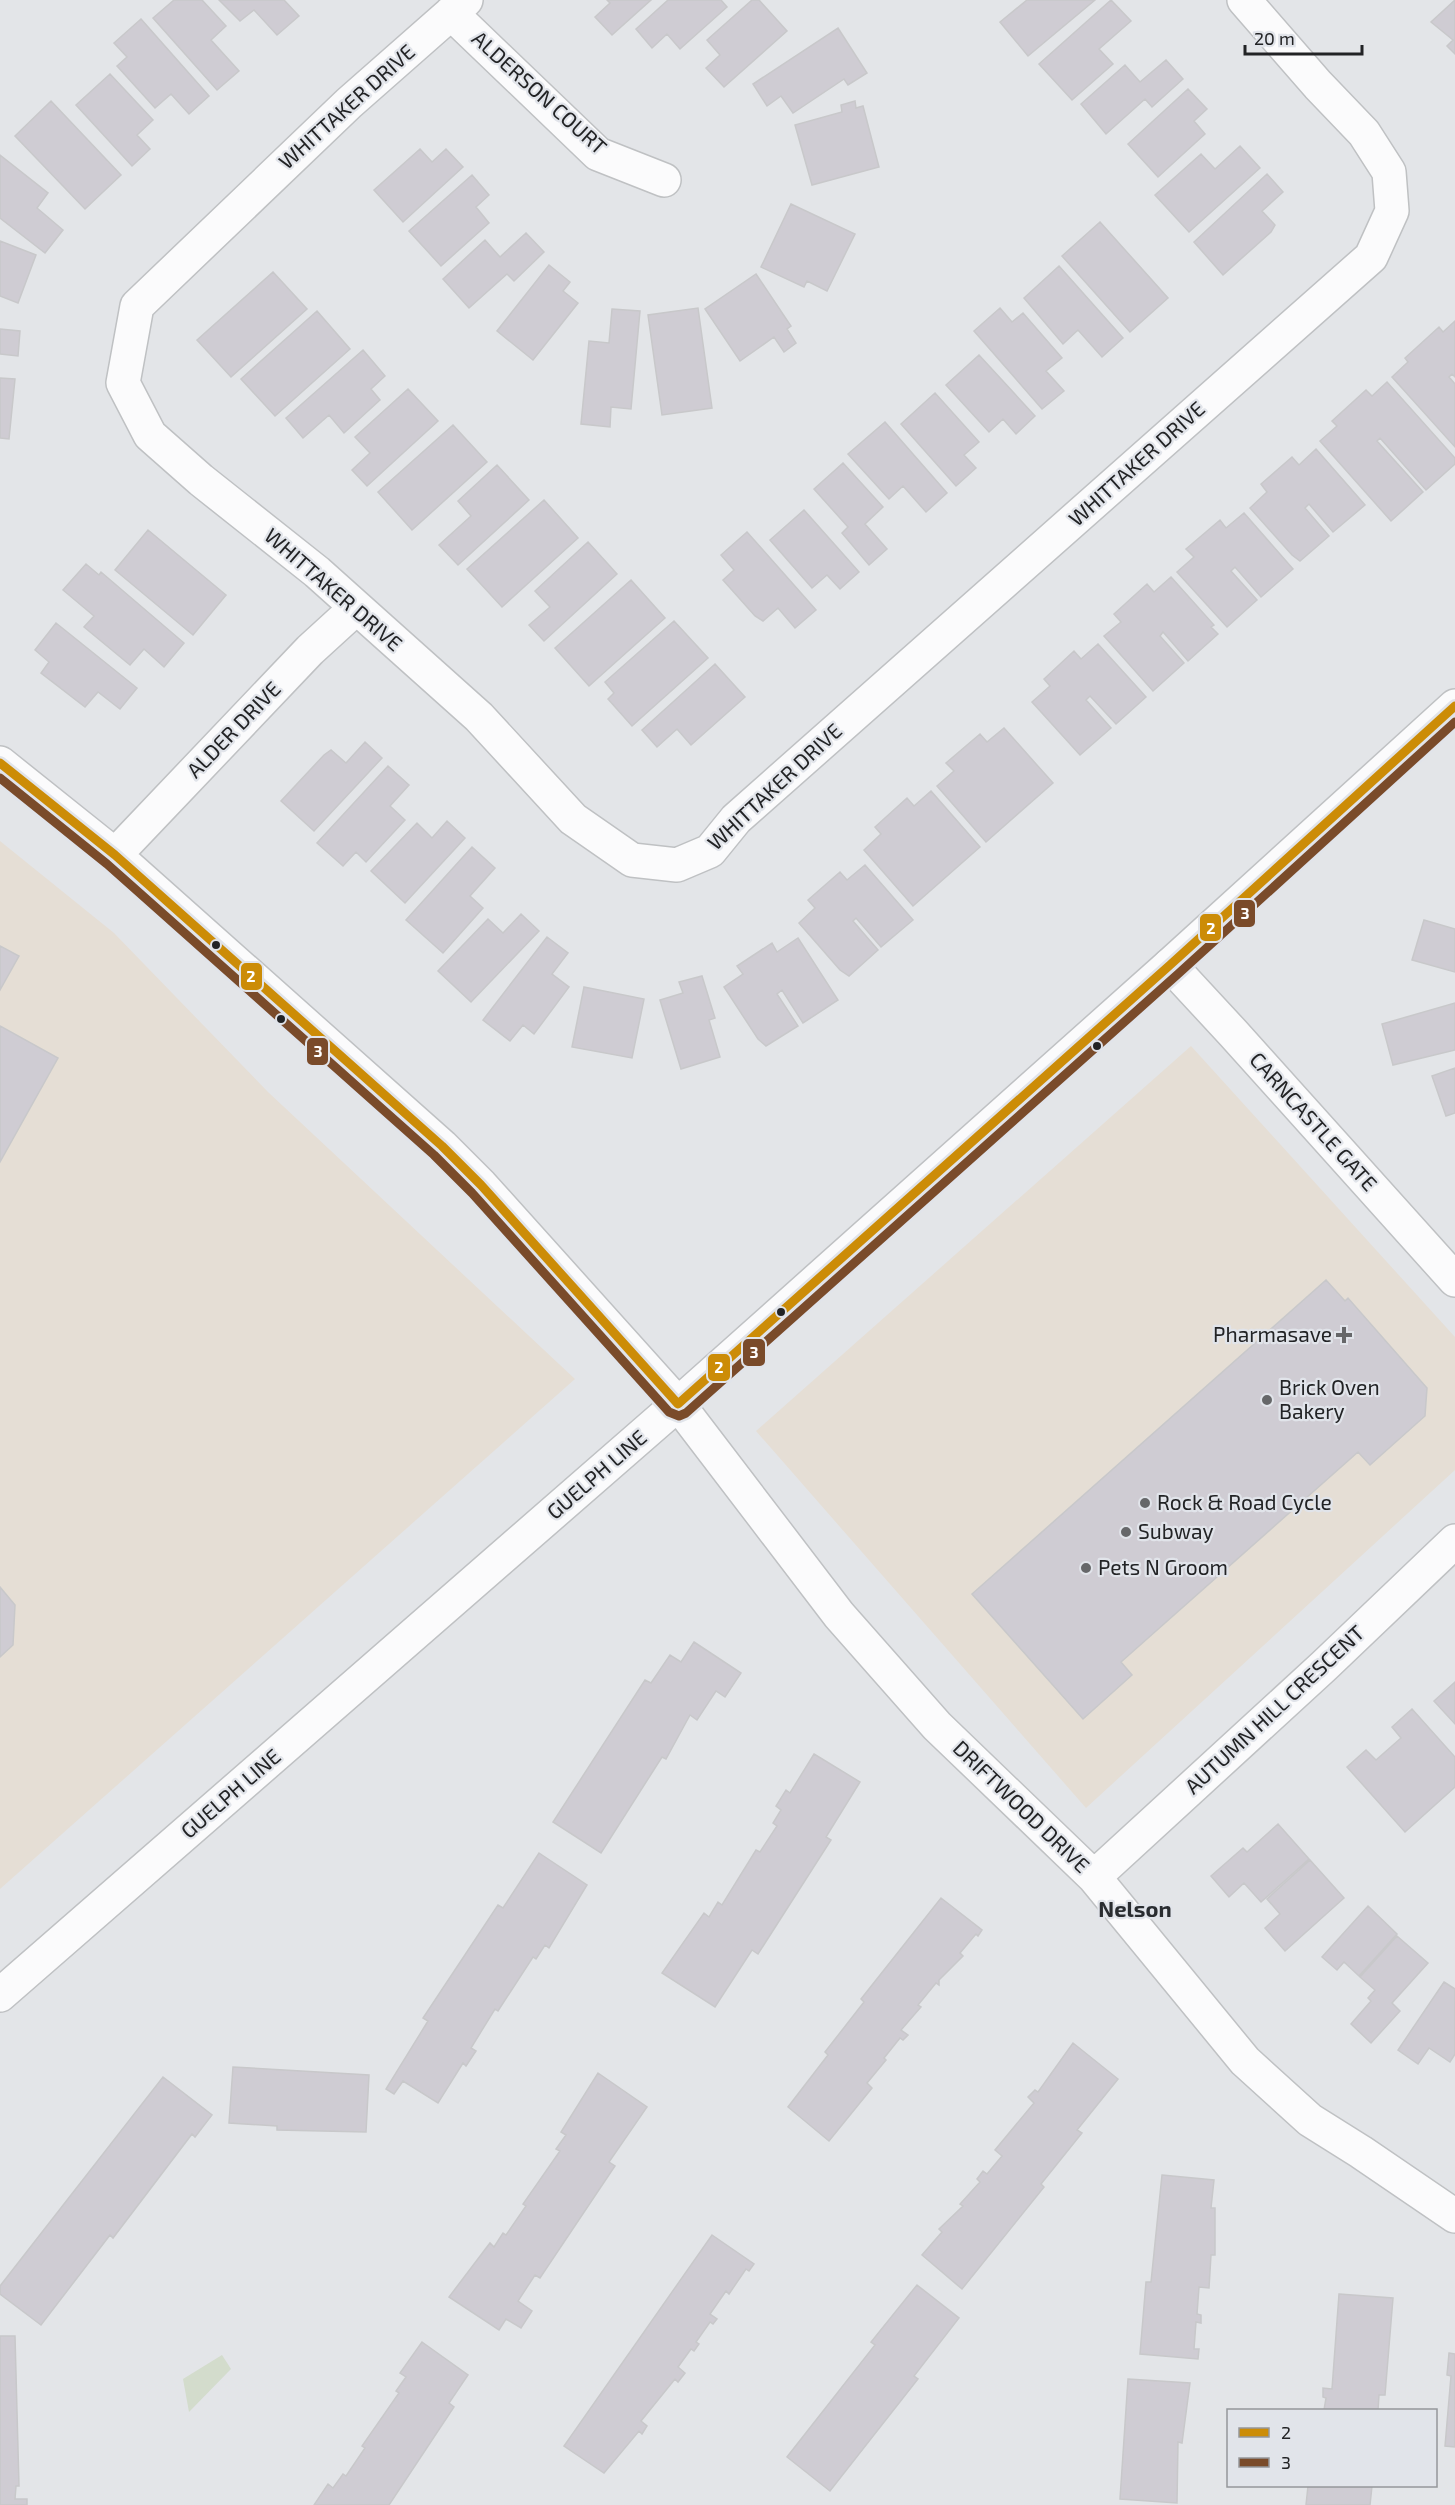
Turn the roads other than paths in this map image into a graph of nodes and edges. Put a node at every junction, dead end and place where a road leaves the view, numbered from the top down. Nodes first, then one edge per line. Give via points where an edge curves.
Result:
1 (1244, 0) edge
2 (459, 7) edge
3 (663, 180) dead end
4 (356, 608) junction
5 (1455, 706) edge
6 (0, 763) edge
7 (115, 855) junction
8 (1170, 965) junction
9 (1455, 1280) edge
10 (678, 1404) junction
11 (1455, 1541) edge
12 (1094, 1877) junction
13 (0, 1995) edge
14 (1455, 2216) edge

1 - 4 street, WHITTAKER DRIVE via 1364,133 1389,172 1392,211 1371,257 744,811 710,850 677,866 632,860 573,819 479,717
2 - 3 street, ALDERSON COURT via 598,154
2 - 4 street, WHITTAKER DRIVE via 340,111 137,306 123,383 150,435
4 - 7 street, ALDER DRIVE via 310,650
5 - 8 street, GUELPH LINE
6 - 7 street, DRIFTWOOD DRIVE
7 - 10 street, DRIFTWOOD DRIVE via 442,1146
8 - 9 street, CARNCASTLE GATE
8 - 10 street, GUELPH LINE
10 - 12 street, DRIFTWOOD DRIVE via 839,1615 937,1726
10 - 13 street, GUELPH LINE
11 - 12 street, AUTUMN HILL CRESCENT
12 - 14 street, DRIFTWOOD DRIVE via 1245,2061 1310,2120

